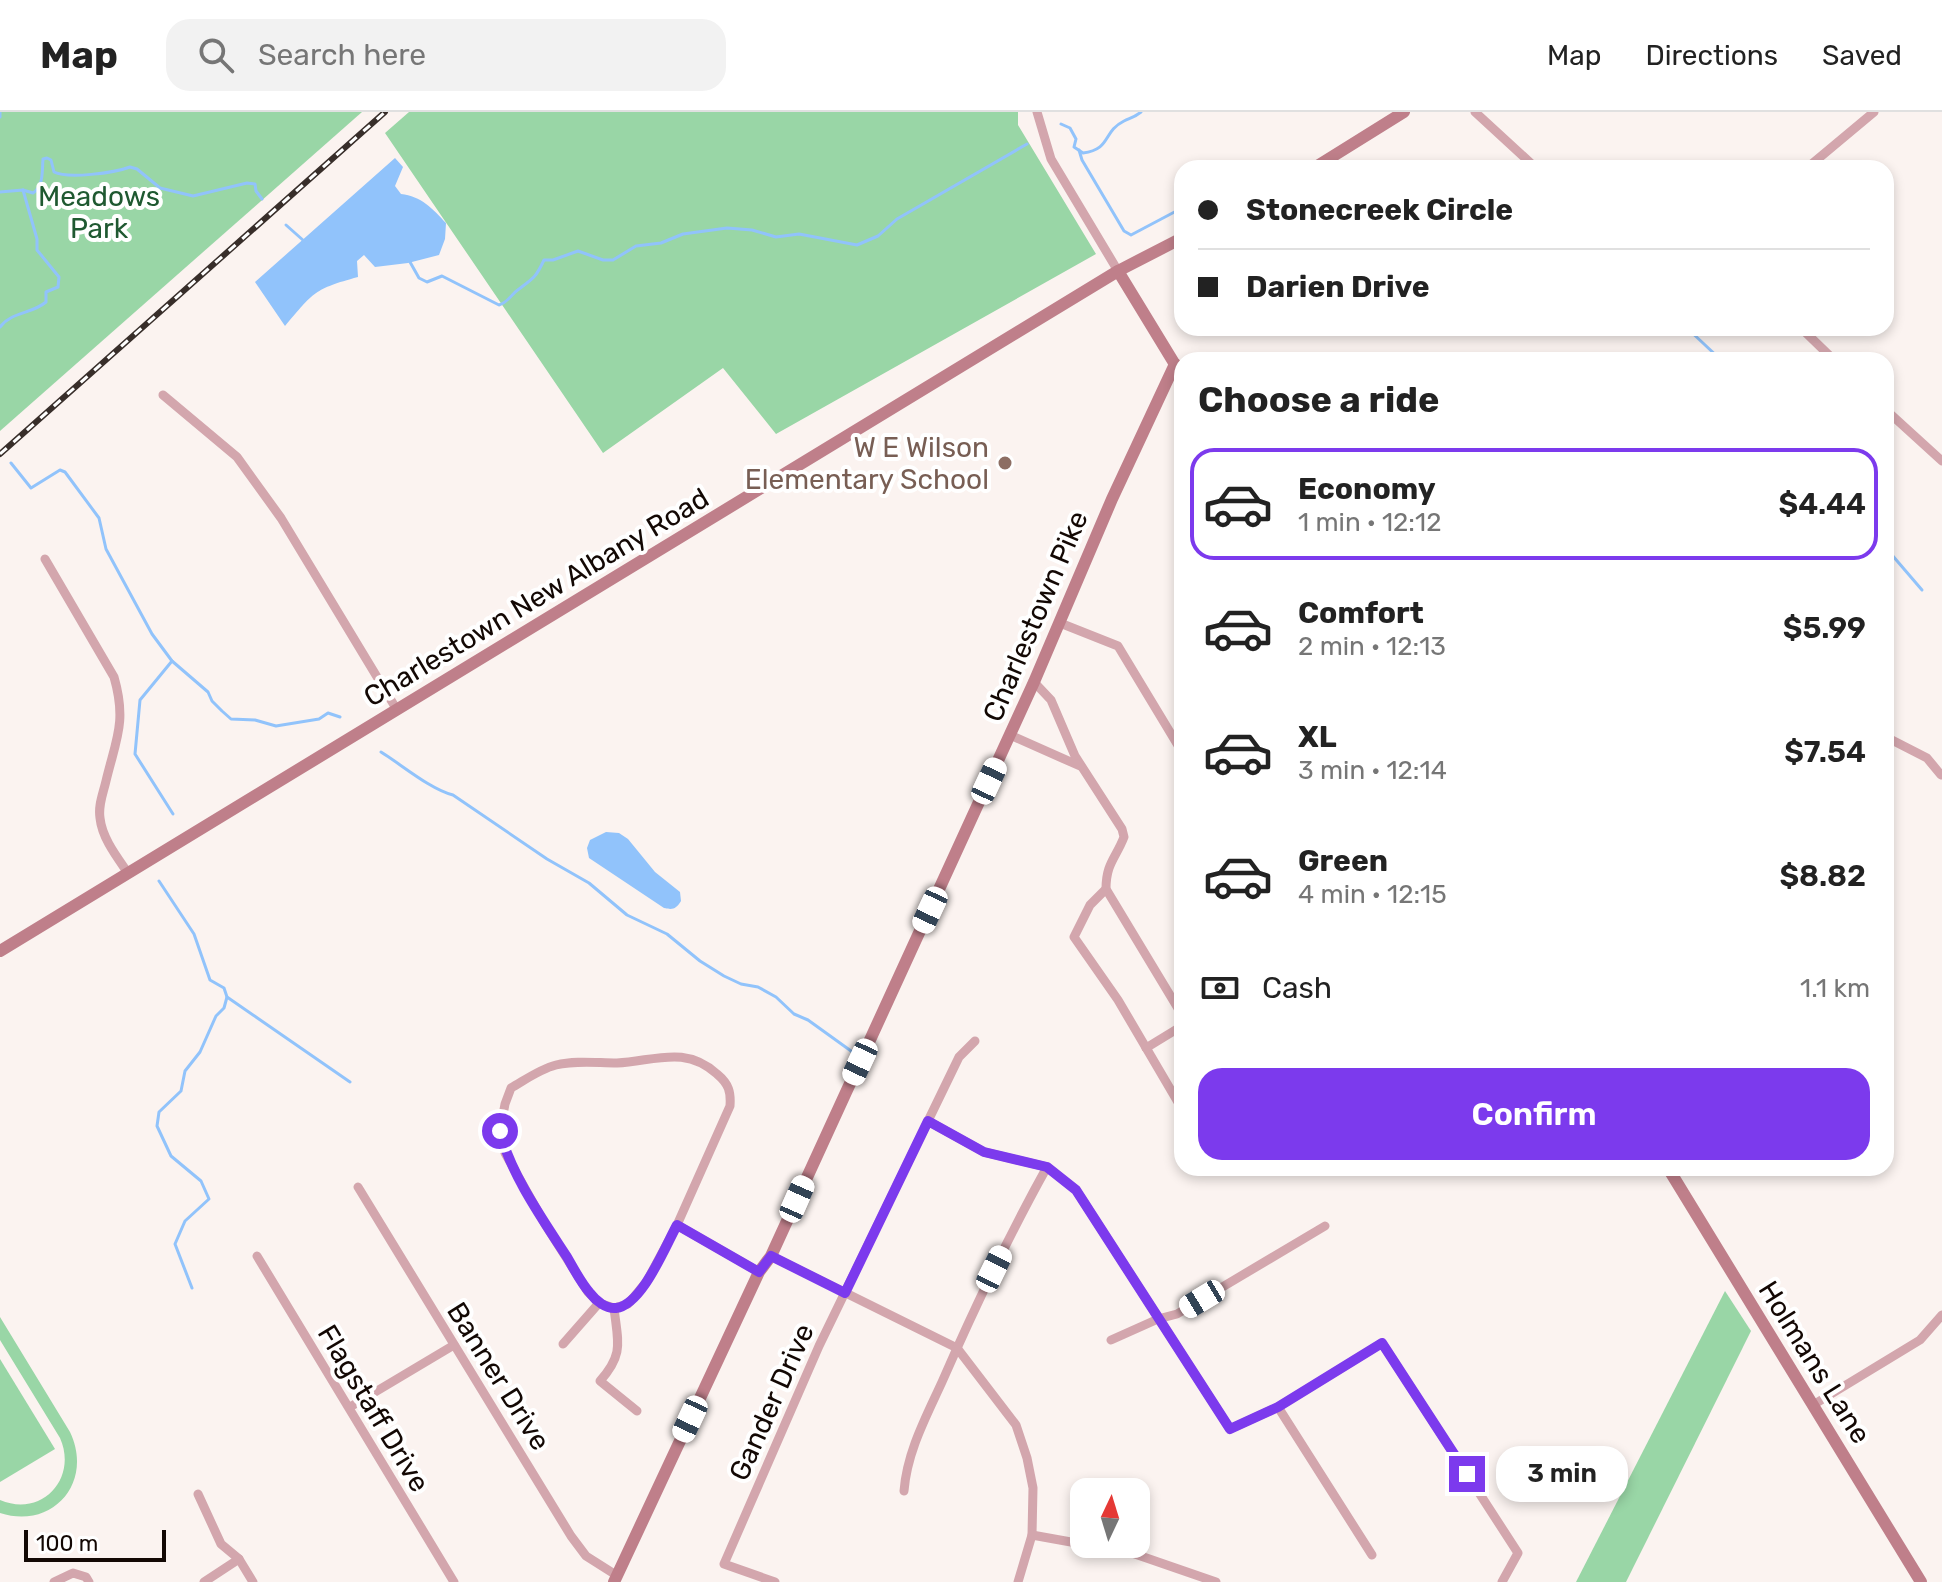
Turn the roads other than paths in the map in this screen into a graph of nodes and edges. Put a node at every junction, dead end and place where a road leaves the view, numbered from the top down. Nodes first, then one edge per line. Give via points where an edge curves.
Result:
1 (1037, 112) edge
2 (1404, 112) edge
3 (1475, 112) edge
4 (1874, 112) edge
5 (1327, 160) edge
6 (1527, 160) edge
7 (1817, 160) edge
8 (1174, 242) edge
9 (1118, 271) junction
10 (1809, 336) edge
11 (1826, 352) edge
12 (1174, 363) edge
13 (1174, 378) edge
14 (163, 395) dead end
15 (1894, 417) edge
16 (1942, 461) edge
17 (45, 559) dead end
18 (1060, 623) junction
19 (1034, 682) junction
20 (397, 710) junction
21 (1010, 735) junction
22 (1174, 739) edge
23 (1894, 741) edge
24 (1082, 768) junction
25 (1941, 775) edge
26 (128, 873) junction
27 (1106, 889) junction
28 (0, 951) edge
29 (1174, 1002) edge
30 (1174, 1031) edge
31 (975, 1041) dead end
32 (1146, 1048) junction
33 (1174, 1095) edge
34 (928, 1121) junction
35 (1047, 1167) junction
36 (1673, 1176) edge
37 (358, 1187) dead end
38 (677, 1225) junction
39 (1325, 1226) dead end
40 (257, 1256) dead end
41 (771, 1256) junction
42 (759, 1272) junction
43 (845, 1293) junction
44 (599, 1303) junction
45 (614, 1308) junction
46 (1942, 1315) edge
47 (1158, 1319) junction
48 (1111, 1340) dead end
49 (563, 1344) dead end
50 (454, 1345) junction
51 (957, 1348) junction
52 (1813, 1405) junction
53 (350, 1407) junction
54 (1278, 1407) junction
55 (637, 1411) dead end
56 (904, 1491) dead end
57 (198, 1494) dead end
58 (1032, 1535) junction
59 (1372, 1555) dead end
60 (239, 1559) junction
61 (615, 1578) edge
62 (54, 1582) edge
63 (89, 1582) edge
64 (204, 1582) edge
65 (253, 1582) edge
66 (454, 1582) edge
67 (775, 1582) edge
68 (1018, 1582) edge
69 (1216, 1582) edge
70 (1502, 1582) edge
71 (1921, 1582) edge

1 - 9 street via 1051,159
2 - 5 main road
3 - 6 street
4 - 7 street
8 - 9 main road, Charlestown New Albany Road
9 - 12 main road
9 - 20 main road, Charlestown New Albany Road
10 - 11 street
13 - 18 main road, Charlestown Pike via 1112,499
14 - 20 street via 237,457 281,518
15 - 16 street
17 - 26 street via 114,677 120,698 121,725 100,821
18 - 19 main road, Charlestown Pike
18 - 22 street via 1118,646
19 - 21 main road, Charlestown Pike
19 - 24 street via 1051,700
20 - 26 main road, Charlestown New Albany Road
21 - 24 street
21 - 41 main road, Charlestown Pike
23 - 25 street via 1927,758
24 - 27 street via 1124,837 1112,856
26 - 28 main road, Charlestown New Albany Road
27 - 29 street
27 - 32 street via 1090,905 1074,937
30 - 32 street
31 - 34 street, Gander Drive via 959,1057
32 - 33 street
34 - 35 street via 984,1152
34 - 43 street, Gander Drive
35 - 47 street via 1076,1190
35 - 51 street
36 - 52 main road, Holmans Lane
37 - 50 street, Banner Drive
38 - 42 street
38 - 44 street via 730,1106 731,1090 705,1063 683,1055 555,1065 511,1088 500,1131 505,1153
38 - 45 street via 647,1281 628,1304
39 - 47 street via 1177,1314
40 - 53 street, Flagstaff Drive
41 - 42 main road, Charlestown Pike
41 - 43 street
42 - 61 main road, Charlestown Pike
43 - 51 street
43 - 67 street, Gander Drive via 724,1564
44 - 45 street
44 - 49 street
45 - 55 street via 617,1355 600,1381
46 - 52 street via 1920,1340
47 - 48 street
47 - 54 street via 1230,1429
50 - 53 street
50 - 61 street, Banner Drive via 571,1536 586,1556
51 - 56 street via 906,1467
51 - 58 street via 1016,1425 1033,1488
52 - 71 main road, Holmans Lane
53 - 66 street, Flagstaff Drive
54 - 59 street
54 - 70 street via 1382,1343 1518,1553
57 - 60 street via 221,1544
58 - 68 street
58 - 69 street via 1132,1553
60 - 64 street
60 - 65 street
62 - 63 street via 73,1573

